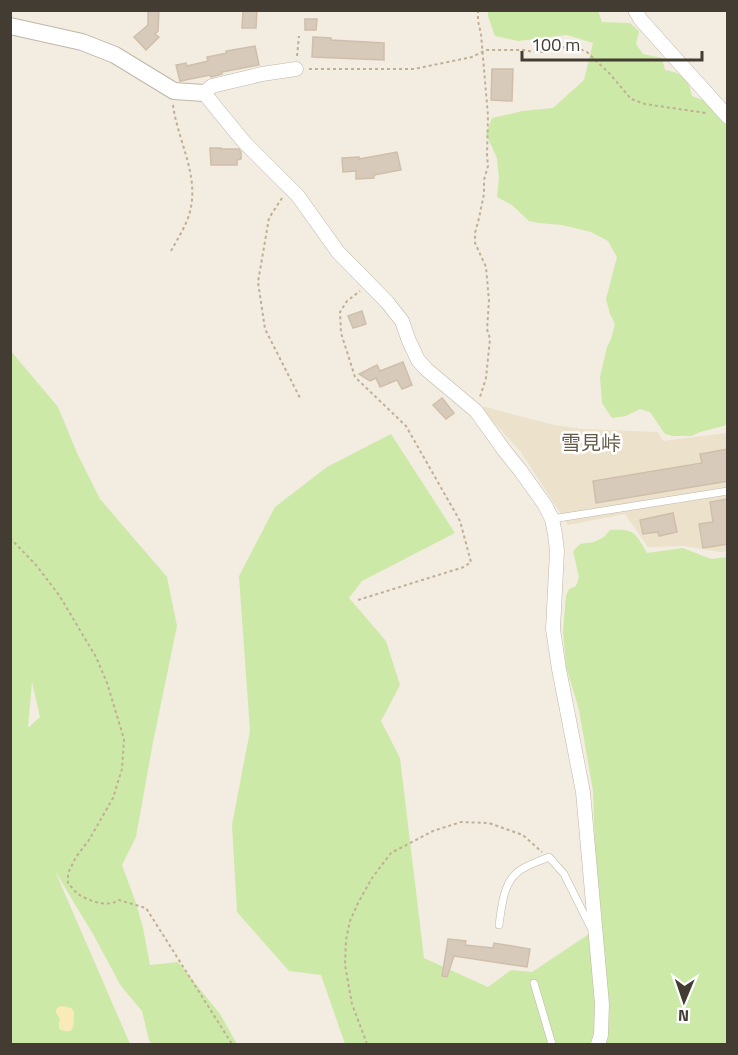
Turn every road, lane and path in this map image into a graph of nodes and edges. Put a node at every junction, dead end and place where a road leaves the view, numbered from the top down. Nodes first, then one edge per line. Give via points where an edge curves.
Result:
1 (478, 10) edge
2 (635, 10) edge
3 (10, 26) edge
4 (299, 36) dead end
5 (482, 52) junction
6 (296, 69) junction
7 (174, 91) junction
8 (204, 93) junction
9 (727, 116) edge
10 (290, 188) junction
11 (171, 251) dead end
12 (369, 284) junction
13 (300, 398) dead end
14 (473, 408) junction
15 (728, 491) edge
16 (552, 519) junction
17 (10, 538) edge
18 (358, 600) dead end
19 (549, 857) junction
20 (498, 925) dead end
21 (596, 941) junction
22 (534, 983) dead end
23 (232, 1044) edge
24 (367, 1044) edge
25 (552, 1044) edge
26 (598, 1044) edge

1 - 5 path
2 - 9 street
3 - 7 street via 104,50
4 - 6 path
5 - 6 path via 414,69
5 - 9 path via 577,48 587,52 631,99
5 - 14 path via 488,166 475,243 486,267 490,339 486,378
6 - 8 street via 212,86
7 - 8 street
7 - 11 path via 173,107 194,188 188,219
8 - 10 street via 244,142
10 - 12 street via 338,252
10 - 13 path via 269,218 258,282 265,329
12 - 14 street via 402,321 418,360
12 - 18 path via 347,301 340,312 341,333 355,377 406,426 460,520 471,562
14 - 16 street
15 - 16 lane
16 - 21 street via 557,551 553,629 583,792
17 - 23 path via 59,595 96,657 124,739 122,769 113,798 76,857 68,883 77,893 97,903 119,900 146,908
19 - 20 lane via 520,870 509,882
19 - 21 lane via 564,874
19 - 24 path via 523,836 489,823 461,822 433,831 392,853 358,903 346,940 345,965 352,1004
21 - 26 street via 602,1004
22 - 25 lane

